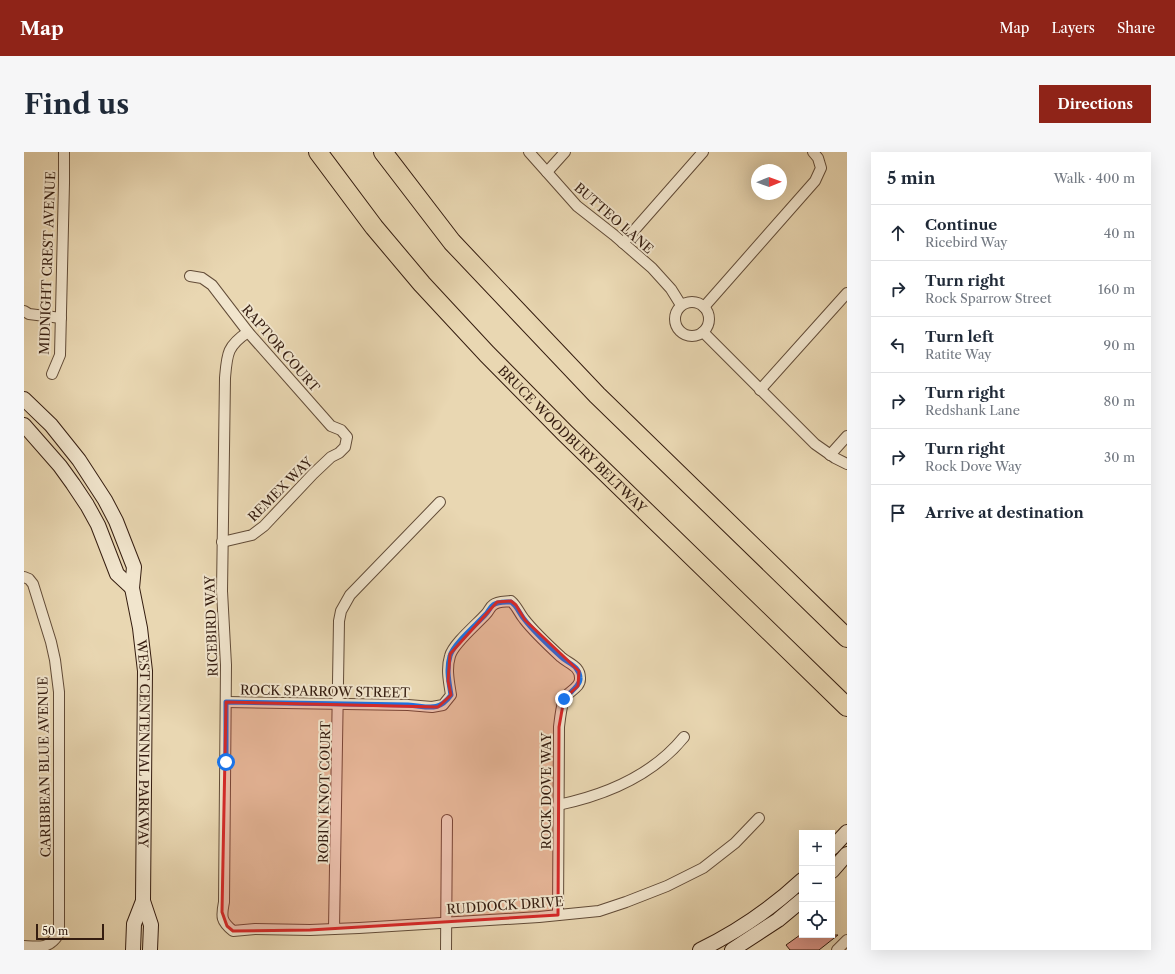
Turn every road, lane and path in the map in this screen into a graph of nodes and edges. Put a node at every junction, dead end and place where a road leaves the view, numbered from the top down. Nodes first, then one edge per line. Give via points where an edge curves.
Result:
1 (64, 152) edge
2 (318, 152) edge
3 (383, 152) edge
4 (529, 152) edge
5 (565, 152) edge
6 (703, 152) edge
7 (814, 152) edge
8 (547, 172) junction
9 (623, 243) junction
10 (190, 276) dead end
11 (847, 293) edge
12 (681, 305) junction
13 (704, 307) junction
14 (24, 311) edge
15 (61, 318) junction
16 (248, 332) junction
17 (703, 332) junction
18 (52, 374) dead end
19 (760, 390) junction
20 (24, 399) edge
21 (24, 425) edge
22 (847, 436) edge
23 (347, 442) joint
24 (830, 455) junction
25 (847, 464) edge
26 (440, 502) dead end
27 (222, 542) junction
28 (24, 577) edge
29 (132, 588) junction
30 (847, 638) edge
31 (226, 702) junction
32 (446, 702) joint
33 (338, 704) junction
34 (847, 707) edge
35 (684, 737) dead end
36 (558, 805) junction
37 (759, 818) dead end
38 (447, 820) dead end
39 (847, 832) edge
40 (835, 845) edge
41 (847, 854) edge
42 (835, 868) edge
43 (799, 883) edge
44 (143, 901) junction
45 (800, 902) edge
46 (558, 915) junction
47 (446, 922) junction
48 (227, 926) joint
49 (334, 929) junction
50 (847, 940) edge
51 (24, 946) edge
52 (133, 950) edge
53 (150, 950) edge
54 (446, 950) edge
55 (700, 950) edge
56 (732, 950) edge
57 (837, 950) edge

1 - 15 street, MIDNIGHT CREST AVENUE
2 - 34 highway, BRUCE WOODBURY BELTWAY via 374,227 486,354
3 - 30 highway via 452,242 576,372
4 - 8 street, BUTTEO LANE
5 - 8 street
6 - 9 street
7 - 13 street via 821,168 815,181
8 - 9 street, BUTTEO LANE via 577,206
9 - 12 street, BUTTEO LANE via 662,278
10 - 16 street, RAPTOR COURT via 202,278 212,285
11 - 19 street
12 - 13 street via 693,302
12 - 17 street via 674,316 679,331 690,336 697,336
13 - 17 street via 709,322
14 - 15 street via 29,314
15 - 18 street, MIDNIGHT CREST AVENUE via 60,355
16 - 23 street, RAPTOR COURT via 332,426 341,430 347,437
16 - 27 street, RICEBIRD WAY via 237,339 227,360
17 - 19 street
19 - 24 street
20 - 29 main road, WEST CENTENNIAL PARKWAY via 64,439 105,500 134,567
21 - 29 main road via 60,466 87,505 98,525 117,574
22 - 24 street
23 - 27 street, REMEX WAY via 346,447 313,474 264,526 252,535
24 - 25 street
26 - 33 street, ROBIN KNOT COURT via 345,602 339,621
27 - 31 street, RICEBIRD WAY
28 - 51 street, CARIBBEAN BLUE AVENUE via 33,584 51,642 59,692 58,935 49,945
29 - 44 main road, WEST CENTENNIAL PARKWAY via 145,671
31 - 33 street, ROCK SPARROW STREET
31 - 48 street, RICEBIRD WAY via 222,920
32 - 33 street, ROCK SPARROW STREET via 438,707
32 - 36 street, ROCK DOVE WAY via 451,695 448,681 450,654 492,605 497,602 511,602 516,605 525,620 561,657 575,666 581,680 564,699 560,714
33 - 49 street, ROBIN KNOT COURT
35 - 36 street via 662,760 639,775 599,794
36 - 46 street, ROCK DOVE WAY
37 - 46 street, RUDDOCK DRIVE via 703,868 667,886 599,911
38 - 47 street
39 - 40 main road
41 - 42 main road
43 - 55 main road via 749,922
44 - 52 main road, WEST CENTENNIAL PARKWAY via 134,924
44 - 53 main road, WEST CENTENNIAL PARKWAY via 151,925
45 - 56 main road
46 - 47 street, RUDDOCK DRIVE
47 - 49 street, RUDDOCK DRIVE
47 - 54 street
48 - 49 street, RUDDOCK DRIVE via 233,931
50 - 57 street

